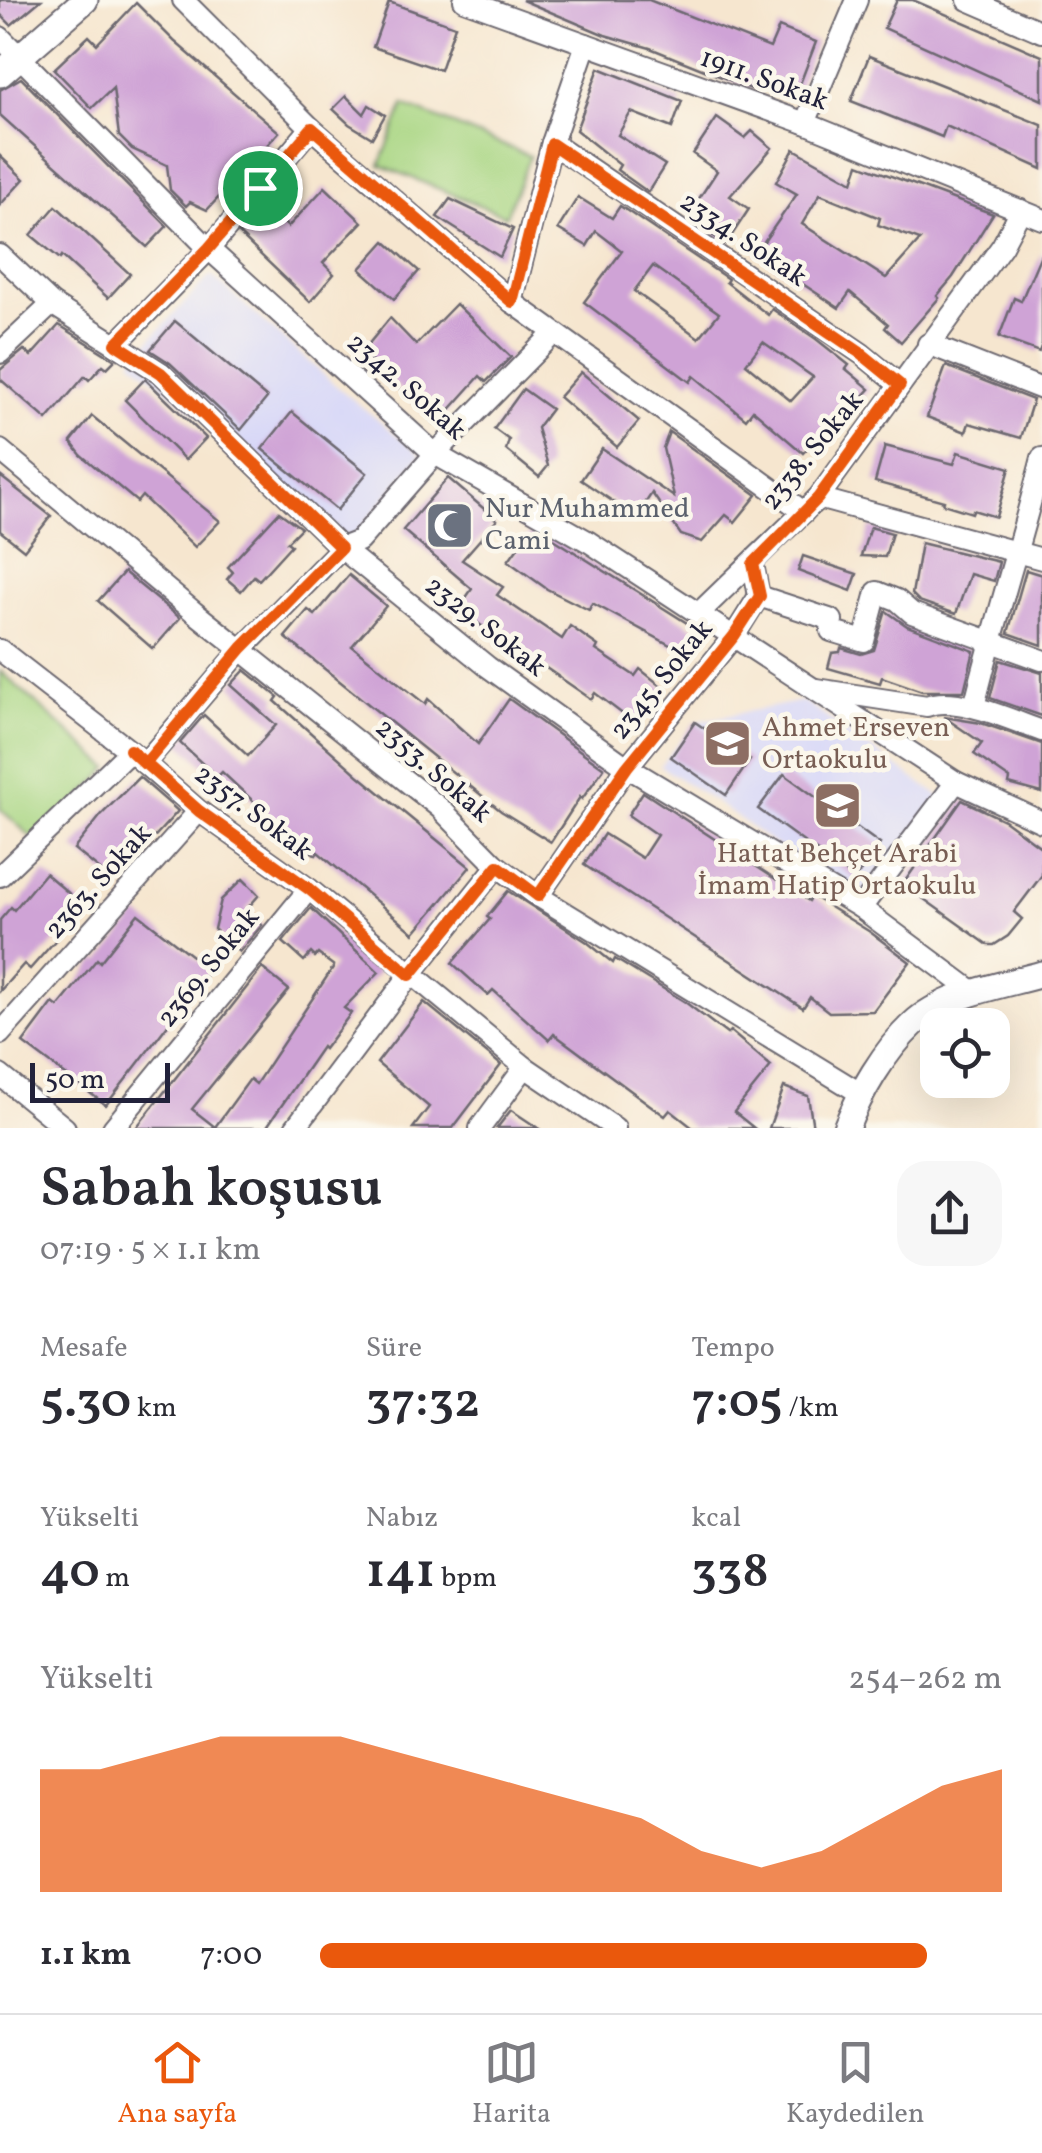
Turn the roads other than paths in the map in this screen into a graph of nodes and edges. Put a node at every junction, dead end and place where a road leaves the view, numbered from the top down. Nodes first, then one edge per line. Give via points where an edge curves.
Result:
1 (86, 0) edge
2 (183, 0) edge
3 (464, 0) edge
4 (856, 0) edge
5 (968, 0) edge
6 (1042, 32) edge
7 (0, 37) edge
8 (586, 44) junction
9 (10, 66) edge
10 (805, 123) junction
11 (312, 128) junction
12 (552, 144) junction
13 (1021, 210) junction
14 (1042, 219) edge
15 (209, 248) junction
16 (0, 255) edge
17 (512, 302) junction
18 (52, 304) junction
19 (554, 332) junction
20 (116, 344) junction
21 (928, 344) junction
22 (0, 354) edge
23 (900, 385) junction
24 (1042, 388) edge
25 (0, 450) edge
26 (435, 454) junction
27 (1042, 458) edge
28 (811, 505) junction
29 (341, 548) junction
30 (1019, 552) junction
31 (1042, 559) edge
32 (753, 564) junction
33 (760, 596) junction
34 (699, 613) junction
35 (734, 636) junction
36 (990, 642) junction
37 (242, 648) junction
38 (0, 650) edge
39 (1042, 660) edge
40 (809, 688) junction
41 (974, 707) junction
42 (1042, 730) edge
43 (130, 750) junction
44 (627, 767) junction
45 (956, 782) junction
46 (199, 811) junction
47 (1042, 822) edge
48 (498, 866) junction
49 (0, 876) edge
50 (309, 889) junction
51 (538, 896) junction
52 (861, 908) junction
53 (1042, 974) edge
54 (410, 975) junction
55 (975, 994) junction
56 (0, 1034) edge
57 (526, 1067) junction
58 (0, 1075) edge
59 (860, 1093) junction
60 (66, 1128) edge
61 (113, 1128) edge
62 (295, 1128) edge
63 (480, 1128) edge
64 (615, 1128) edge
65 (846, 1128) edge

1 - 9 street
2 - 11 street
3 - 8 street, 1911. Sokak
4 - 10 street
5 - 6 street
7 - 9 street, 2342. Sokak
8 - 10 street, 1911. Sokak
8 - 12 street
9 - 15 street, 2342. Sokak
10 - 13 street, 1911. Sokak
11 - 15 street
11 - 17 street
12 - 17 street
12 - 23 street, 2334. Sokak
13 - 14 street, 1911. Sokak
13 - 21 street, 2338. Sokak
15 - 20 street
15 - 26 street, 2342. Sokak
16 - 18 street, 2329. Sokak
17 - 19 street
18 - 20 street, 2329. Sokak
18 - 22 street
19 - 26 street
19 - 28 street
20 - 29 street, 2329. Sokak via 161,373
21 - 23 street, 2338. Sokak
21 - 24 street
23 - 28 street, 2338. Sokak
25 - 37 street, 2353. Sokak
26 - 29 street via 359,541
26 - 34 street, 2342. Sokak
27 - 30 street
28 - 30 street
28 - 32 street, 2338. Sokak
29 - 37 street
29 - 44 street, 2329. Sokak via 488,667
30 - 31 street
30 - 36 street
32 - 33 street
32 - 34 street, 2338. Sokak
33 - 35 street, 2345. Sokak
33 - 36 street via 832,620 831,631 864,641 877,592 912,613
34 - 35 street, 2342. Sokak
35 - 40 street, 2342. Sokak
35 - 44 street, 2345. Sokak
36 - 39 street
36 - 41 street
37 - 43 street via 145,764
37 - 48 street, 2353. Sokak via 440,808
38 - 43 street, 2357. Sokak
40 - 41 street
40 - 45 street, 2342. Sokak
41 - 42 street
43 - 46 street, 2357. Sokak
43 - 49 street
44 - 51 street, 2345. Sokak
44 - 52 street, 2329. Sokak
45 - 47 street, 2342. Sokak
45 - 52 street
46 - 50 street, 2357. Sokak
46 - 56 street, 2363. Sokak
48 - 51 street, 2353. Sokak
48 - 54 street
50 - 54 street, 2357. Sokak
50 - 61 street, 2369. Sokak
51 - 59 street, 2353. Sokak
52 - 55 street, 2329. Sokak
53 - 55 street
54 - 57 street, 2357. Sokak
54 - 62 street
55 - 59 street via 913,1024
57 - 63 street
57 - 64 street, 2357. Sokak
58 - 60 street
59 - 65 street

